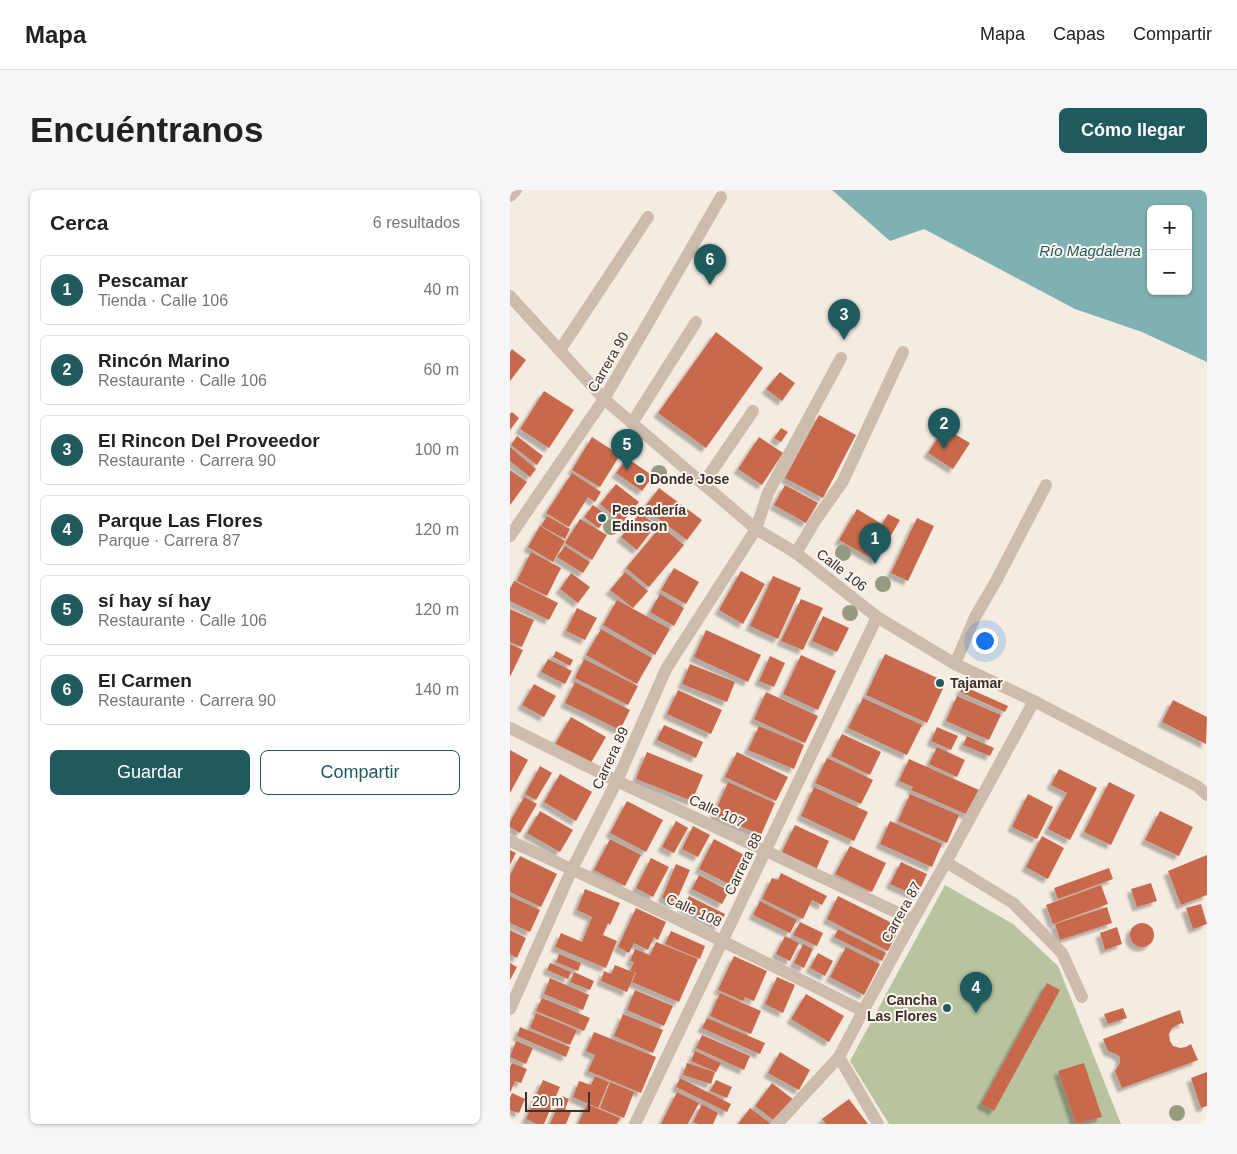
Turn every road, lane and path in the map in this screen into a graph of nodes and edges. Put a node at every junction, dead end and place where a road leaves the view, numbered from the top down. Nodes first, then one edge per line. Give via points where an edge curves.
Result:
1 (516, 190) edge
2 (510, 196) edge
3 (720, 197) dead end
4 (648, 217) dead end
5 (510, 296) edge
6 (696, 322) dead end
7 (560, 350) junction
8 (903, 352) dead end
9 (841, 358) dead end
10 (604, 399) junction
11 (753, 411) dead end
12 (632, 423) junction
13 (703, 484) junction
14 (1046, 485) dead end
15 (756, 529) junction
16 (510, 536) edge
17 (796, 553) junction
18 (877, 617) junction
19 (955, 664) junction
20 (1034, 701) junction
21 (510, 728) edge
22 (617, 781) junction
23 (1207, 795) edge
24 (510, 841) edge
25 (766, 850) junction
26 (946, 862) junction
27 (572, 869) junction
28 (913, 920) junction
29 (723, 941) junction
30 (1082, 997) dead end
31 (510, 1009) edge
32 (863, 1011) junction
33 (839, 1057) junction
34 (635, 1124) edge
35 (777, 1124) edge
36 (878, 1124) edge

1 - 2 street
3 - 10 street, Carrera 90
4 - 7 street
5 - 7 street, Calle 106
6 - 12 street
7 - 10 street, Calle 106
8 - 17 street via 843,481
9 - 15 street, Carrera 89 via 768,493
10 - 12 street, Calle 106
10 - 16 street, Carrera 90
11 - 13 street
12 - 13 street, Calle 106
13 - 15 street, Calle 106
14 - 19 street via 975,616
15 - 17 street, Calle 106
15 - 22 street, Carrera 89 via 666,669
17 - 18 street, Calle 106
18 - 19 street, Calle 106
18 - 25 street, Carrera 88
19 - 20 street, Calle 106
20 - 23 street, Calle 106 via 1197,786
20 - 26 street, Carrera 87
21 - 22 street, Calle 107
22 - 25 street, Calle 107
22 - 27 street, Carrera 89
24 - 27 street, Calle 108
25 - 28 street, Calle 107
25 - 29 street, Carrera 88
26 - 28 street, Carrera 87
26 - 30 street via 1013,902 1062,954
27 - 29 street, Calle 108
27 - 31 street, Carrera 89
28 - 32 street, Carrera 87
29 - 32 street, Calle 108
29 - 34 street, Carrera 88
32 - 33 street, Carrera 87
33 - 35 street, Carrera 87
33 - 36 street

